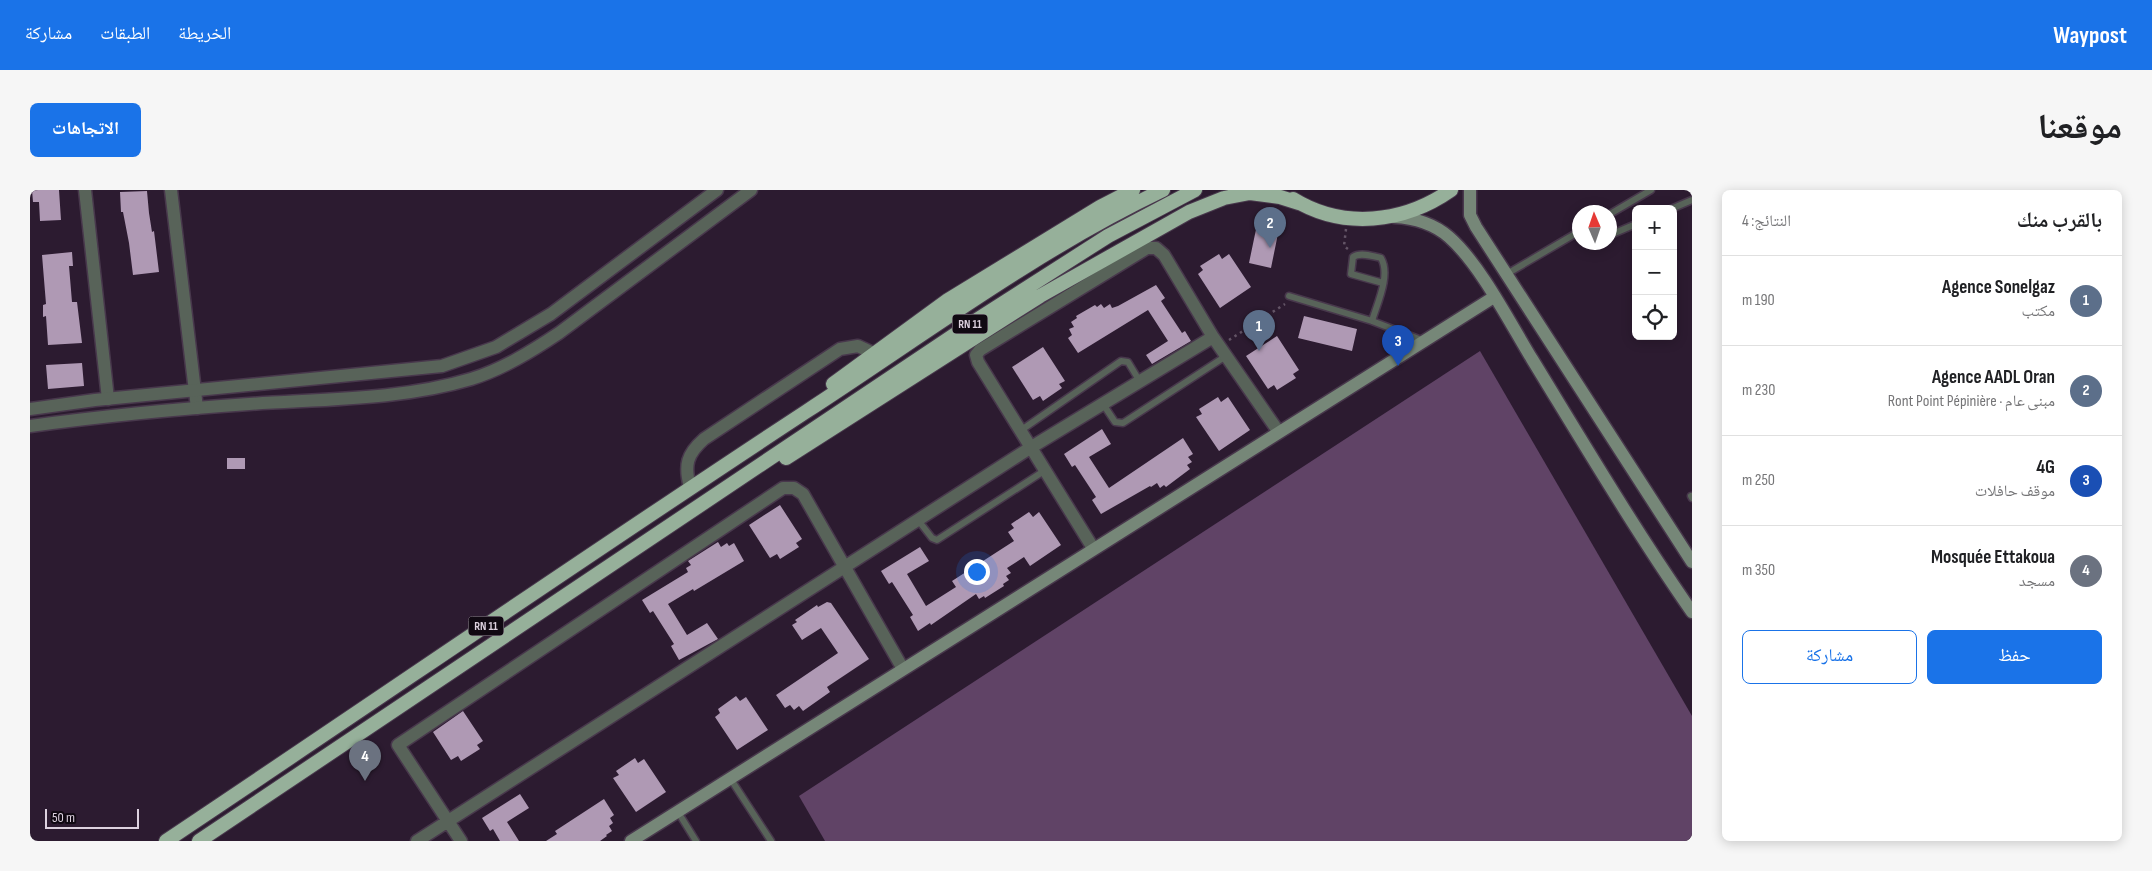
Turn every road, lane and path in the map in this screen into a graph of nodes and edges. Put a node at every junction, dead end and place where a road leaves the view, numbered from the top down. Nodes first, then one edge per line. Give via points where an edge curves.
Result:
1 (85, 190) edge
2 (172, 190) edge
3 (717, 190) edge
4 (751, 190) edge
5 (1133, 190) edge
6 (1163, 190) edge
7 (1195, 190) edge
8 (1280, 190) edge
9 (1451, 190) edge
10 (1470, 190) edge
11 (1651, 190) edge
12 (1692, 200) edge
13 (1300, 203) junction
14 (1677, 206) edge
15 (1617, 210) edge
16 (1389, 217) junction
17 (1348, 218) junction
18 (1632, 226) edge
19 (1617, 232) edge
20 (1572, 236) edge
21 (1356, 255) junction
22 (1505, 275) junction
23 (1383, 284) junction
24 (1289, 296) joint
25 (1494, 297) junction
26 (1372, 320) junction
27 (1425, 341) junction
28 (1219, 346) junction
29 (874, 353) junction
30 (1138, 380) junction
31 (194, 391) junction
32 (108, 399) junction
33 (1103, 404) junction
34 (197, 408) junction
35 (30, 409) edge
36 (806, 411) junction
37 (30, 426) edge
38 (1020, 431) junction
39 (1278, 431) junction
40 (1030, 448) junction
41 (1044, 471) junction
42 (753, 472) junction
43 (690, 487) junction
44 (918, 520) junction
45 (1093, 548) junction
46 (1692, 562) edge
47 (843, 568) junction
48 (1692, 612) edge
49 (903, 669) junction
50 (730, 778) junction
51 (678, 812) junction
52 (448, 821) junction
53 (166, 841) edge
54 (200, 841) edge
55 (417, 841) edge
56 (461, 841) edge
57 (631, 841) edge
58 (696, 841) edge
59 (770, 841) edge

1 - 32 street
2 - 31 street
3 - 31 street via 551,314 496,347 442,366
4 - 34 street via 559,333 527,354 474,378 398,393
5 - 29 highway via 948,300
6 - 36 highway, RN 11 via 1043,257
7 - 42 highway, RN 11 via 1062,264
8 - 13 highway
9 - 16 highway via 1435,201
10 - 22 main road via 1470,215
11 - 15 lane
12 - 14 lane
13 - 17 highway
13 - 42 highway via 1250,194 1224,198 1189,212 1040,296 803,449
16 - 17 highway
16 - 25 main road via 1413,218 1431,224 1448,236 1461,249
17 - 21 path via 1344,246
18 - 19 lane
20 - 22 lane
21 - 23 lane via 1381,258 1384,262
21 - 23 lane via 1351,274
22 - 46 main road
23 - 26 lane
24 - 26 lane
24 - 28 path via 1288,302
25 - 27 main road
25 - 48 main road via 1658,564
26 - 27 lane
27 - 39 main road
28 - 30 street
28 - 33 lane via 1123,423 1115,422
28 - 38 street via 1164,255 1156,248 1147,248 976,355
28 - 39 street
29 - 36 highway
29 - 43 street via 858,346 840,349 704,439 687,458
30 - 33 street
30 - 38 lane via 1128,362 1121,361
31 - 32 street
31 - 34 street
32 - 35 street
33 - 40 street
34 - 37 street
36 - 43 highway, RN 11
38 - 40 street
39 - 45 main road
40 - 41 street
40 - 44 street
41 - 44 lane via 937,540
41 - 45 street
42 - 54 highway, RN 11
43 - 53 highway, RN 11
44 - 47 street
45 - 49 main road
47 - 49 street
47 - 52 street
47 - 52 street via 800,492 790,487 780,490 398,745
49 - 50 main road
50 - 51 main road
50 - 59 lane
51 - 57 main road
51 - 58 lane
52 - 55 street
52 - 56 street

